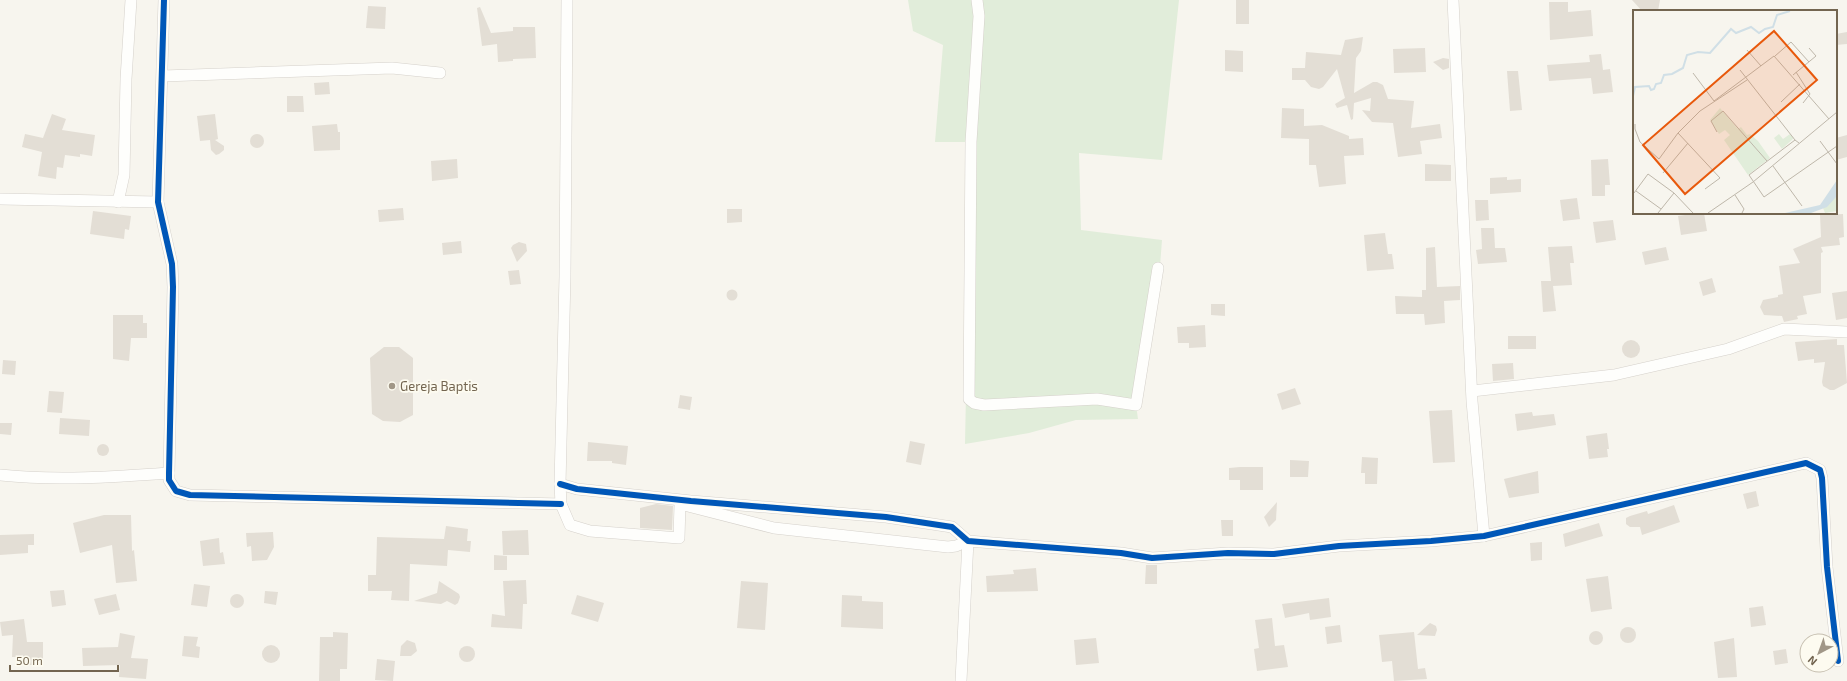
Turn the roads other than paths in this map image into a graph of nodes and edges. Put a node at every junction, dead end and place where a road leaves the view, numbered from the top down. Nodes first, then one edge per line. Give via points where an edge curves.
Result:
1 (131, 0) edge
2 (164, 0) edge
3 (567, 0) edge
4 (977, 0) edge
5 (1453, 0) edge
6 (440, 73) dead end
7 (163, 76) junction
8 (0, 199) edge
9 (118, 202) junction
10 (158, 202) junction
11 (1158, 268) dead end
12 (1847, 332) edge
13 (1472, 391) junction
14 (169, 473) junction
15 (0, 475) edge
16 (560, 484) junction
17 (561, 504) junction
18 (1484, 536) junction
19 (968, 541) junction
20 (1835, 633) edge
21 (961, 681) edge

1 - 9 street via 124,175
2 - 7 street
3 - 16 street
4 - 11 street via 979,16 971,142 969,399 984,405 1097,399 1136,405
5 - 13 street
6 - 7 street via 392,68
7 - 10 street
8 - 9 street
9 - 10 street
10 - 14 street via 172,264 173,287
12 - 13 street via 1784,329 1728,349 1614,375
13 - 18 street
14 - 15 street via 107,478 25,478
14 - 17 street via 169,480 176,491 190,495
16 - 17 street
16 - 19 street via 584,490 698,502 886,517 952,527
17 - 19 street via 570,525 590,531 679,538 680,504 774,528 948,547
18 - 19 street via 1339,546 1274,554 1152,558 1121,553
18 - 20 street via 1806,463 1812,464 1820,470 1822,478 1827,567
19 - 21 street

